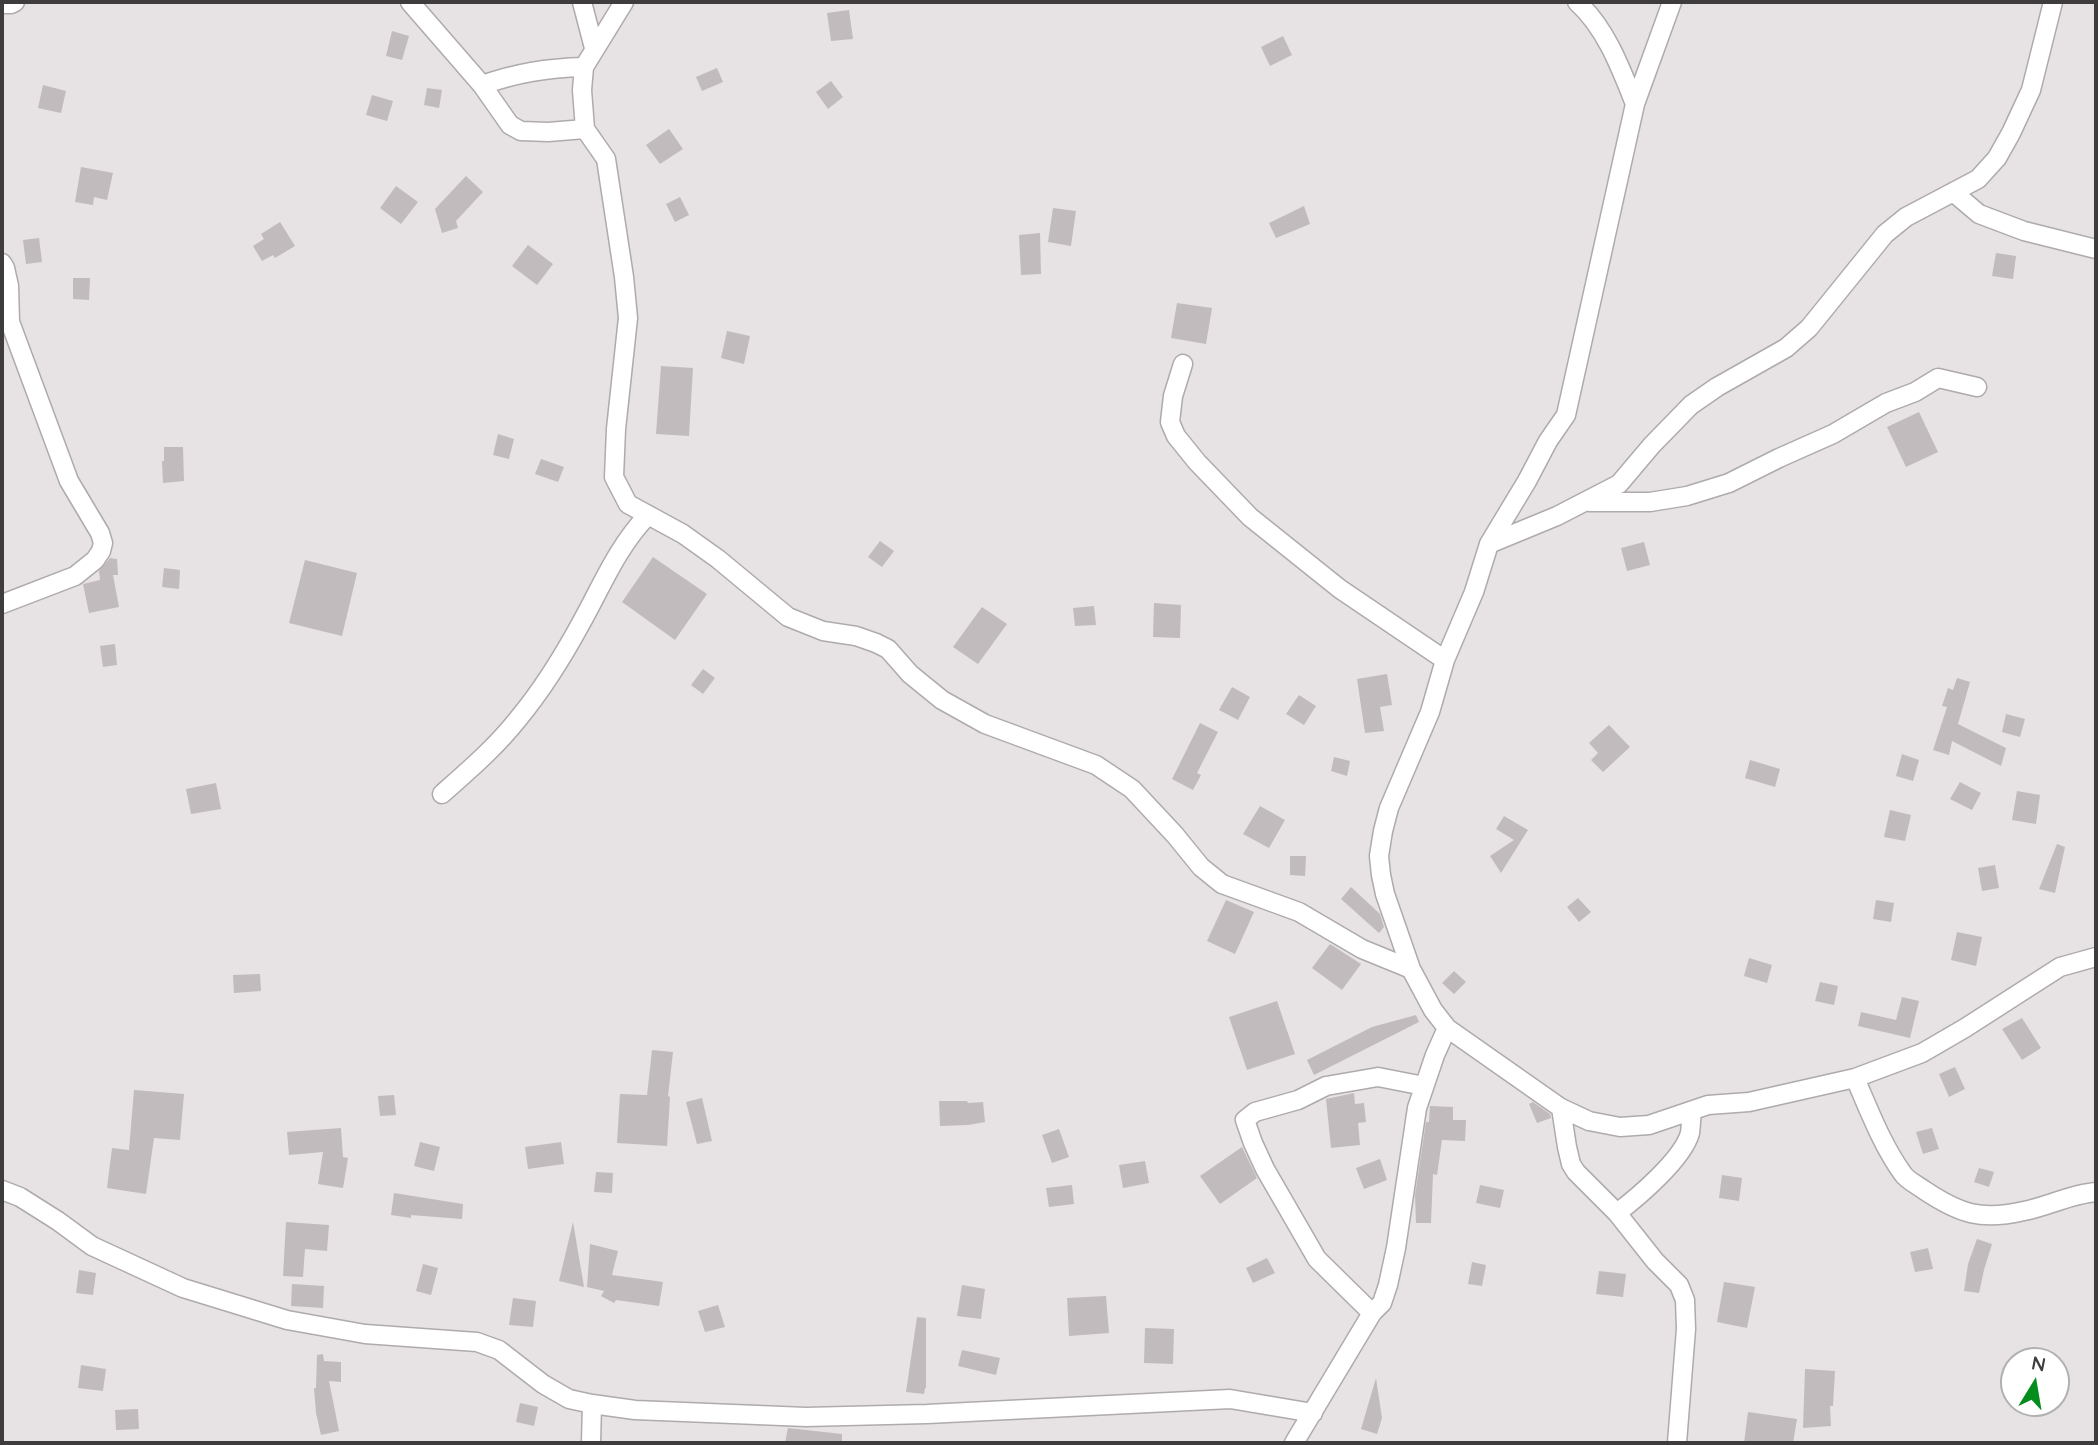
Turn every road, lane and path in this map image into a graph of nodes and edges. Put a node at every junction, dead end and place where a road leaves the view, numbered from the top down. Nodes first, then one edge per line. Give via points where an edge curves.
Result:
1 (15, 2) edge
2 (410, 2) edge
3 (582, 2) edge
4 (624, 2) edge
5 (1577, 2) edge
6 (1672, 2) edge
7 (2053, 2) edge
8 (2, 4) edge
9 (594, 48) junction
10 (584, 66) junction
11 (482, 85) junction
12 (1635, 104) junction
13 (585, 129) junction
14 (1953, 192) junction
15 (2096, 249) edge
16 (2, 264) edge
17 (1184, 364) dead end
18 (1977, 387) dead end
19 (1586, 502) junction
20 (647, 516) junction
21 (1489, 544) junction
22 (2, 604) edge
23 (1445, 660) junction
24 (442, 794) dead end
25 (2096, 957) edge
26 (1411, 968) junction
27 (1447, 1028) junction
28 (1855, 1078) junction
29 (1424, 1086) junction
30 (1561, 1108) junction
31 (1692, 1111) junction
32 (2, 1190) edge
33 (2096, 1192) edge
34 (1617, 1213) junction
35 (1373, 1313) junction
36 (592, 1404) junction
37 (1313, 1413) junction
38 (591, 1443) edge
39 (1294, 1443) edge
40 (1677, 1443) edge

1 - 8 street
2 - 11 street
3 - 9 street
4 - 9 street
5 - 12 street via 1590,13 1618,62
6 - 12 street
7 - 14 street via 2031,90 2011,133 1978,179
9 - 10 street
10 - 11 street via 548,68
10 - 13 street
11 - 13 street via 510,125 521,131
12 - 21 street via 1566,415
13 - 20 street via 606,159 628,318 614,477 628,504
14 - 15 street via 1979,214
14 - 19 street via 1885,234 1809,328 1786,348 1691,405 1619,484
16 - 22 street via 9,286 10,322 69,481 103,543 94,560 75,576
17 - 23 street via 1172,396 1170,422 1197,462 1250,517 1330,581
18 - 19 street via 1938,378 1833,434 1728,483 1687,496 1650,502
19 - 21 street
20 - 24 street via 620,548 580,626 517,721
20 - 26 street via 718,559 788,617 823,631 876,643 942,701 985,723 1096,765 1132,789 1222,884 1299,912 1362,949
21 - 23 street
23 - 26 street via 1430,712 1389,808 1379,856 1385,894
25 - 28 street via 2060,967 1922,1053
26 - 27 street
27 - 29 street
27 - 30 street
28 - 31 street
28 - 33 street via 1904,1176 1969,1214 2026,1211
29 - 35 street via 1388,1285
29 - 35 street via 1378,1077 1326,1086 1298,1100 1255,1112 1245,1120 1265,1169 1317,1259
30 - 31 street via 1588,1121 1620,1127 1649,1125
30 - 34 street via 1571,1164
31 - 34 street via 1689,1135 1681,1148
32 - 36 street via 29,1202 92,1246 183,1288 287,1320 365,1335 477,1342 499,1350 569,1399
34 - 40 street via 1679,1285 1685,1300
35 - 37 street
36 - 37 street via 806,1417 1230,1399
36 - 38 street
37 - 39 street

